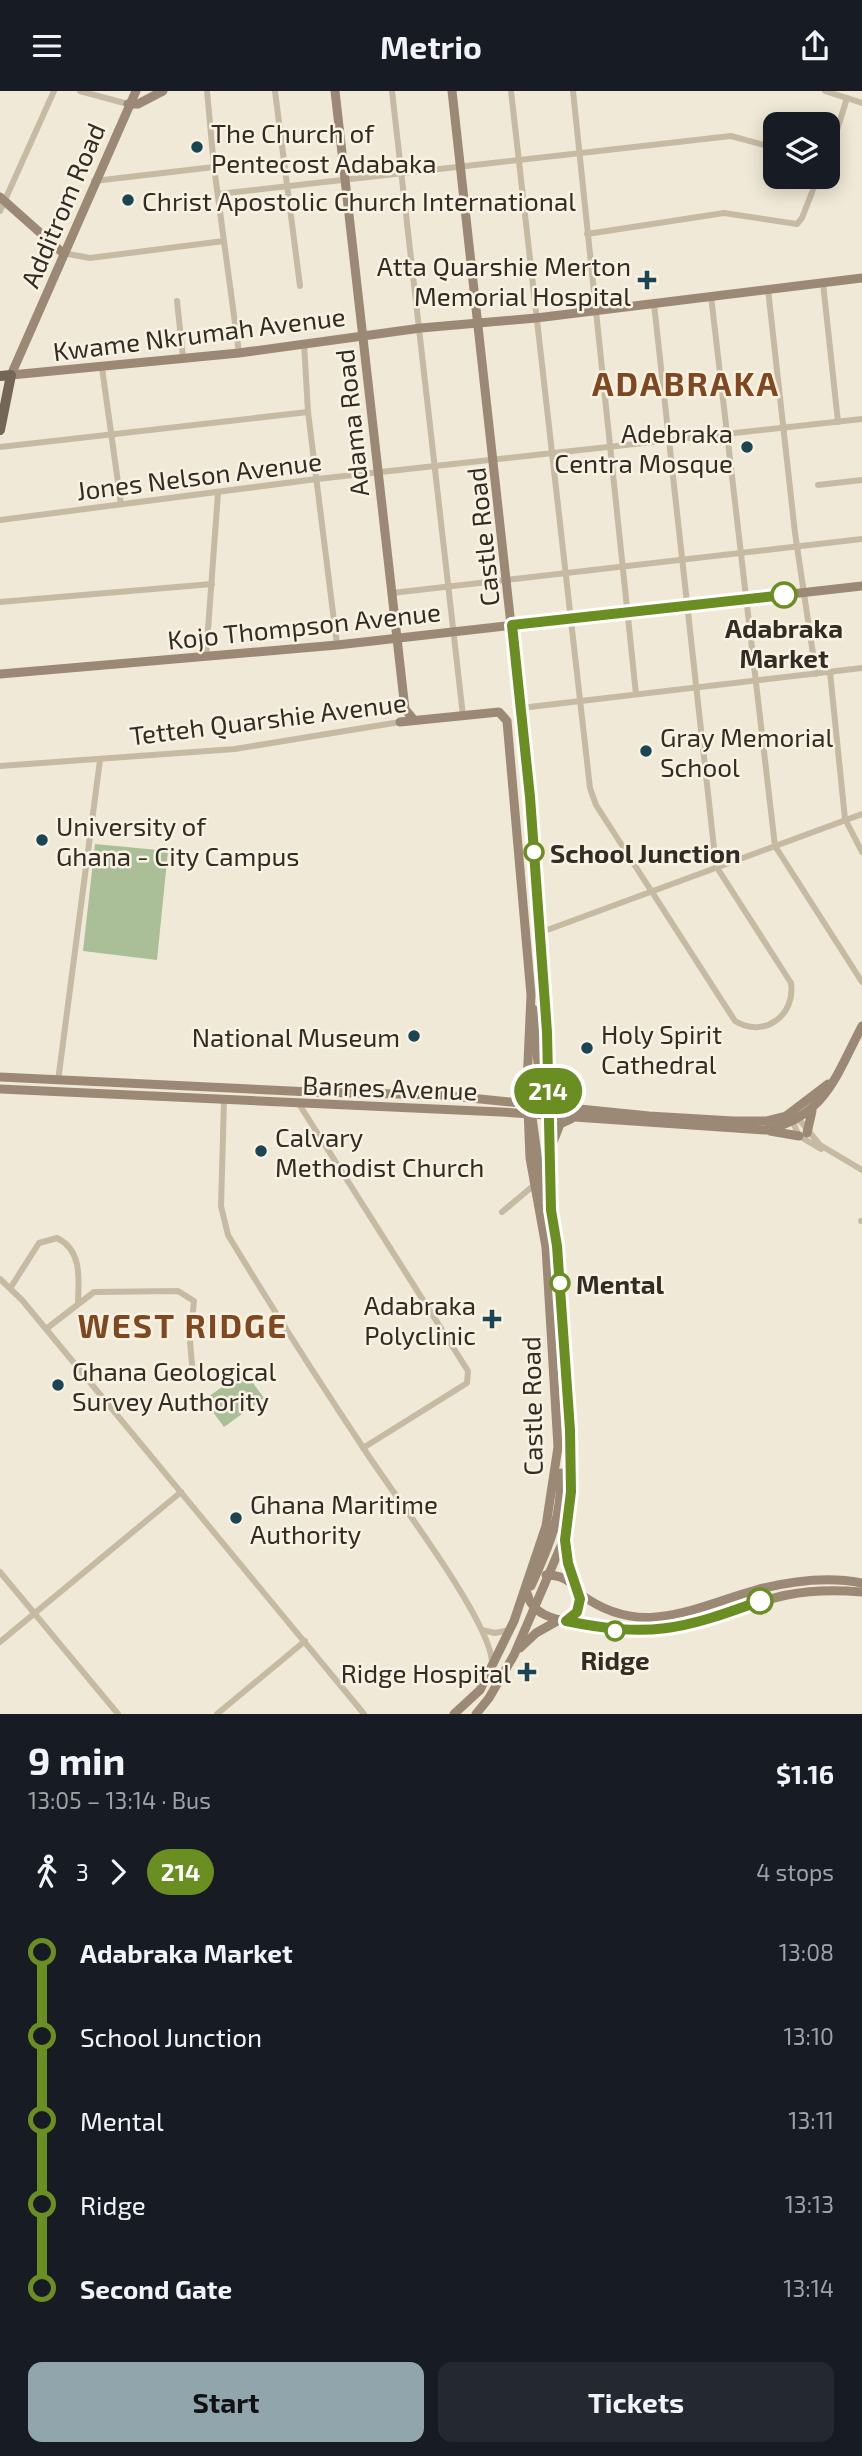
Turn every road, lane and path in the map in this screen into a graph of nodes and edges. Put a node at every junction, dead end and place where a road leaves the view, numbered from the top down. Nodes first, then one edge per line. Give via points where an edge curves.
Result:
1 (54, 91) edge
2 (80, 91) edge
3 (136, 91) edge
4 (207, 91) edge
5 (275, 91) edge
6 (335, 91) edge
7 (392, 91) edge
8 (452, 91) edge
9 (512, 91) edge
10 (572, 91) edge
11 (825, 91) edge
12 (155, 92) edge
13 (847, 98) junction
14 (862, 103) edge
15 (128, 104) junction
16 (840, 120) edge
17 (763, 145) edge
18 (579, 155) junction
19 (520, 160) junction
20 (214, 167) junction
21 (460, 167) junction
22 (401, 173) junction
23 (343, 180) junction
24 (94, 181) junction
25 (285, 187) junction
26 (813, 189) edge
27 (218, 194) junction
28 (3, 199) edge
29 (0, 211) edge
30 (587, 234) junction
31 (224, 241) junction
32 (63, 253) junction
33 (862, 278) edge
34 (822, 283) junction
35 (300, 286) dead end
36 (768, 289) junction
37 (711, 296) junction
38 (177, 301) dead end
39 (654, 304) junction
40 (595, 311) junction
41 (536, 318) junction
42 (478, 324) junction
43 (421, 328) junction
44 (362, 335) junction
45 (304, 343) junction
46 (239, 352) junction
47 (183, 357) junction
48 (102, 368) junction
49 (11, 375) junction
50 (0, 376) edge
51 (308, 412) junction
52 (862, 419) edge
53 (838, 422) junction
54 (785, 427) junction
55 (0, 430) edge
56 (729, 435) junction
57 (110, 436) junction
58 (669, 442) junction
59 (0, 447) edge
60 (611, 447) junction
61 (552, 454) junction
62 (495, 459) junction
63 (436, 467) junction
64 (378, 474) junction
65 (317, 479) junction
66 (862, 479) edge
67 (818, 485) dead end
68 (218, 493) junction
69 (121, 504) junction
70 (0, 520) edge
71 (862, 539) edge
72 (797, 547) junction
73 (741, 554) junction
74 (682, 560) junction
75 (624, 567) junction
76 (564, 573) junction
77 (507, 581) junction
78 (212, 584) junction
79 (862, 586) edge
80 (451, 587) junction
81 (392, 593) junction
82 (803, 593) junction
83 (746, 600) junction
84 (0, 602) edge
85 (688, 607) junction
86 (628, 612) junction
87 (570, 618) junction
88 (512, 625) junction
89 (455, 632) junction
90 (397, 639) junction
91 (337, 645) junction
92 (206, 657) junction
93 (862, 668) edge
94 (830, 672) junction
95 (0, 674) edge
96 (816, 674) junction
97 (757, 681) junction
98 (697, 688) junction
99 (636, 694) junction
100 (580, 701) junction
101 (521, 708) junction
102 (405, 709) junction
103 (499, 712) joint
104 (464, 716) junction
105 (414, 720) junction
106 (400, 722) junction
107 (100, 760) junction
108 (0, 766) edge
109 (530, 797) junction
110 (513, 798) junction
111 (862, 814) edge
112 (845, 819) junction
113 (775, 846) junction
114 (862, 852) edge
115 (716, 866) junction
116 (651, 893) junction
117 (539, 933) junction
118 (862, 982) edge
119 (531, 995) junction
120 (862, 1026) edge
121 (0, 1077) edge
122 (834, 1077) junction
123 (58, 1081) junction
124 (527, 1084) junction
125 (0, 1089) edge
126 (548, 1090) junction
127 (224, 1101) junction
128 (506, 1101) junction
129 (527, 1103) junction
130 (299, 1104) junction
131 (571, 1107) junction
132 (545, 1108) junction
133 (814, 1108) junction
134 (501, 1112) junction
135 (531, 1114) junction
136 (793, 1117) junction
137 (575, 1118) junction
138 (765, 1130) junction
139 (803, 1135) junction
140 (529, 1143) junction
141 (550, 1154) junction
142 (862, 1170) edge
143 (533, 1185) junction
144 (551, 1210) junction
145 (502, 1212) dead end
146 (0, 1279) edge
147 (11, 1287) junction
148 (78, 1302) junction
149 (46, 1329) junction
150 (192, 1365) dead end
151 (558, 1447) junction
152 (363, 1448) junction
153 (181, 1492) junction
154 (565, 1540) junction
155 (0, 1572) edge
156 (549, 1575) junction
157 (534, 1579) junction
158 (573, 1583) junction
159 (862, 1583) edge
160 (527, 1593) junction
161 (579, 1593) junction
162 (862, 1593) edge
163 (534, 1608) junction
164 (35, 1614) junction
165 (563, 1621) junction
166 (512, 1625) junction
167 (482, 1630) junction
168 (304, 1641) junction
169 (0, 1642) edge
170 (514, 1655) junction
171 (493, 1668) junction
172 (118, 1714) edge
173 (217, 1714) edge
174 (364, 1714) edge
175 (454, 1714) edge
176 (476, 1714) edge

1 - 28 street
2 - 15 street
3 - 15 main road, Additrom Road
4 - 20 street
5 - 25 street
6 - 23 main road, Adama Road
7 - 22 street
8 - 21 main road, Castle Road
9 - 19 street
10 - 18 street
11 - 13 street
12 - 15 main road via 138,104
13 - 14 street
13 - 16 street
15 - 24 main road, Additrom Road
17 - 18 street via 730,136
18 - 19 street
18 - 30 street
19 - 21 street
19 - 41 street
20 - 24 street
20 - 27 street
21 - 22 street
21 - 42 main road, Castle Road
22 - 23 street
22 - 43 street
23 - 25 street
23 - 44 main road, Adama Road
24 - 32 main road, Additrom Road
25 - 27 street
25 - 35 street
26 - 30 street via 797,224 724,213
27 - 31 street
28 - 29 street
28 - 32 main road
30 - 40 street
31 - 32 street via 90,258
31 - 46 street
32 - 49 main road, Additrom Road
33 - 34 main road, Kwame Nkrumah Avenue
34 - 36 main road, Kwame Nkrumah Avenue
34 - 53 street
36 - 37 main road, Kwame Nkrumah Avenue
36 - 54 street
37 - 39 main road, Kwame Nkrumah Avenue
37 - 56 street
38 - 47 street
39 - 40 main road, Kwame Nkrumah Avenue
39 - 58 street
40 - 41 main road, Kwame Nkrumah Avenue
40 - 60 street
41 - 42 main road, Kwame Nkrumah Avenue
41 - 61 street
42 - 43 main road, Kwame Nkrumah Avenue
42 - 62 main road, Castle Road
43 - 44 main road, Kwame Nkrumah Avenue
43 - 63 street
44 - 45 main road, Kwame Nkrumah Avenue
44 - 64 main road, Adama Road
45 - 46 main road, Kwame Nkrumah Avenue
45 - 51 street
46 - 47 main road, Kwame Nkrumah Avenue
47 - 48 main road, Kwame Nkrumah Avenue
48 - 49 main road, Kwame Nkrumah Avenue
48 - 57 street
49 - 50 main road, Kwame Nkrumah Avenue
49 - 55 main road
51 - 57 street
51 - 65 street
52 - 53 street, Jones Nelson Avenue
53 - 54 street, Jones Nelson Avenue
54 - 56 street, Jones Nelson Avenue
54 - 72 street
56 - 58 street, Jones Nelson Avenue
56 - 73 street
57 - 59 street
57 - 69 street
58 - 60 street, Jones Nelson Avenue
58 - 74 street
60 - 61 street, Jones Nelson Avenue
60 - 75 street
61 - 62 street, Jones Nelson Avenue
61 - 76 street
62 - 63 street, Jones Nelson Avenue
62 - 77 main road, Castle Road
63 - 64 street, Jones Nelson Avenue
63 - 80 street
64 - 65 street, Jones Nelson Avenue
64 - 81 main road, Adama Road
65 - 68 street, Jones Nelson Avenue
65 - 91 street
66 - 67 street
68 - 69 street, Jones Nelson Avenue
68 - 78 street
69 - 70 street, Jones Nelson Avenue
71 - 72 street
72 - 73 street
72 - 82 street
73 - 74 street
73 - 83 street
74 - 75 street
74 - 85 street
75 - 76 street
75 - 86 street
76 - 77 street
76 - 87 street
77 - 80 street
77 - 88 main road, Castle Road
78 - 84 street
78 - 92 street
79 - 82 main road, Kojo Thompson Avenue
80 - 81 street
80 - 89 street
81 - 90 main road, Adama Road
82 - 83 main road, Kojo Thompson Avenue
82 - 96 street
83 - 85 main road, Kojo Thompson Avenue
83 - 97 street
85 - 86 main road, Kojo Thompson Avenue
85 - 98 street
86 - 87 main road, Kojo Thompson Avenue
86 - 99 street
87 - 88 main road, Kojo Thompson Avenue
87 - 100 street
88 - 89 main road, Kojo Thompson Avenue
88 - 101 main road, Castle Road
89 - 90 main road, Kojo Thompson Avenue
89 - 104 street
90 - 91 main road, Kojo Thompson Avenue
90 - 102 main road, Adama Road
91 - 92 main road, Kojo Thompson Avenue
92 - 95 main road, Kojo Thompson Avenue
93 - 94 street
94 - 96 street
94 - 112 street
96 - 97 street
97 - 98 street
97 - 113 street
98 - 99 street
98 - 115 street
99 - 100 street
100 - 101 street
100 - 116 street via 596,805
101 - 109 main road, Castle Road
102 - 105 main road
102 - 106 main road, Adama Road
103 - 104 main road, Tetteh Quarshie Avenue
103 - 110 main road, Castle Road via 507,721
104 - 105 main road, Tetteh Quarshie Avenue
105 - 106 main road, Tetteh Quarshie Avenue
106 - 107 street, Tetteh Quarshie Avenue via 234,748
107 - 108 street, Tetteh Quarshie Avenue
107 - 123 street
109 - 110 main road
109 - 117 main road, Castle Road
110 - 119 main road, Castle Road
111 - 112 street
112 - 113 street
112 - 114 street
113 - 115 street
113 - 118 street
115 - 116 street
115 - 116 street via 791,983 793,996 772,1025 748,1027 736,1021
116 - 117 street
117 - 126 main road, Castle Road
119 - 124 main road, Castle Road
119 - 132 main road
120 - 122 main road
121 - 123 main road, Barnes Avenue
122 - 133 main road
122 - 136 main road
123 - 128 main road, Barnes Avenue
124 - 128 main road
124 - 129 main road, Castle Road
125 - 127 main road, Barnes Avenue
126 - 131 main road
126 - 132 main road, Castle Road
127 - 130 main road, Barnes Avenue
127 - 152 street via 223,1224
128 - 129 main road, Barnes Avenue
129 - 132 main road, Barnes Avenue
129 - 135 main road, Castle Road
130 - 134 main road, Barnes Avenue
130 - 152 street via 468,1371 467,1383
131 - 132 main road, Barnes Avenue
131 - 136 main road, Barnes Avenue via 733,1121
132 - 135 main road, Barnes Avenue
132 - 137 main road, Barnes Avenue
132 - 141 main road, Castle Road
133 - 136 main road, Barnes Avenue
133 - 139 main road
134 - 135 main road, Barnes Avenue
134 - 140 main road via 520,1122
135 - 140 main road, Castle Road
135 - 144 main road
136 - 138 main road, Barnes Avenue
136 - 139 street
137 - 138 main road, Barnes Avenue
137 - 141 main road via 558,1127
138 - 139 main road
139 - 142 street
140 - 143 main road, Castle Road
141 - 144 main road, Castle Road
143 - 145 street
143 - 151 main road, Castle Road via 546,1247
144 - 154 main road, Castle Road via 572,1459
146 - 147 street
147 - 148 street via 40,1243 57,1238 75,1255
147 - 149 street
148 - 149 street
148 - 150 street via 100,1291 190,1295 195,1304
149 - 153 street
151 - 157 main road via 558,1517
151 - 166 main road, Castle Road via 548,1518
152 - 167 street
153 - 164 street
153 - 168 street
154 - 156 main road, Castle Road
154 - 158 main road
155 - 164 street
156 - 157 main road
156 - 158 main road
156 - 163 main road, Castle Road
157 - 160 main road
158 - 161 main road
159 - 161 main road via 790,1583 681,1614 637,1618 606,1612
160 - 163 main road
160 - 166 main road
161 - 165 main road via 580,1607
162 - 165 main road via 787,1595 694,1624 649,1632
163 - 165 main road
163 - 170 main road, Castle Road
164 - 169 street
164 - 172 street
165 - 170 main road via 536,1633
166 - 167 street via 495,1633
166 - 171 main road, Castle Road
167 - 171 street
168 - 173 street
168 - 174 street
170 - 176 main road, Castle Road
171 - 175 main road, Castle Road via 480,1689

